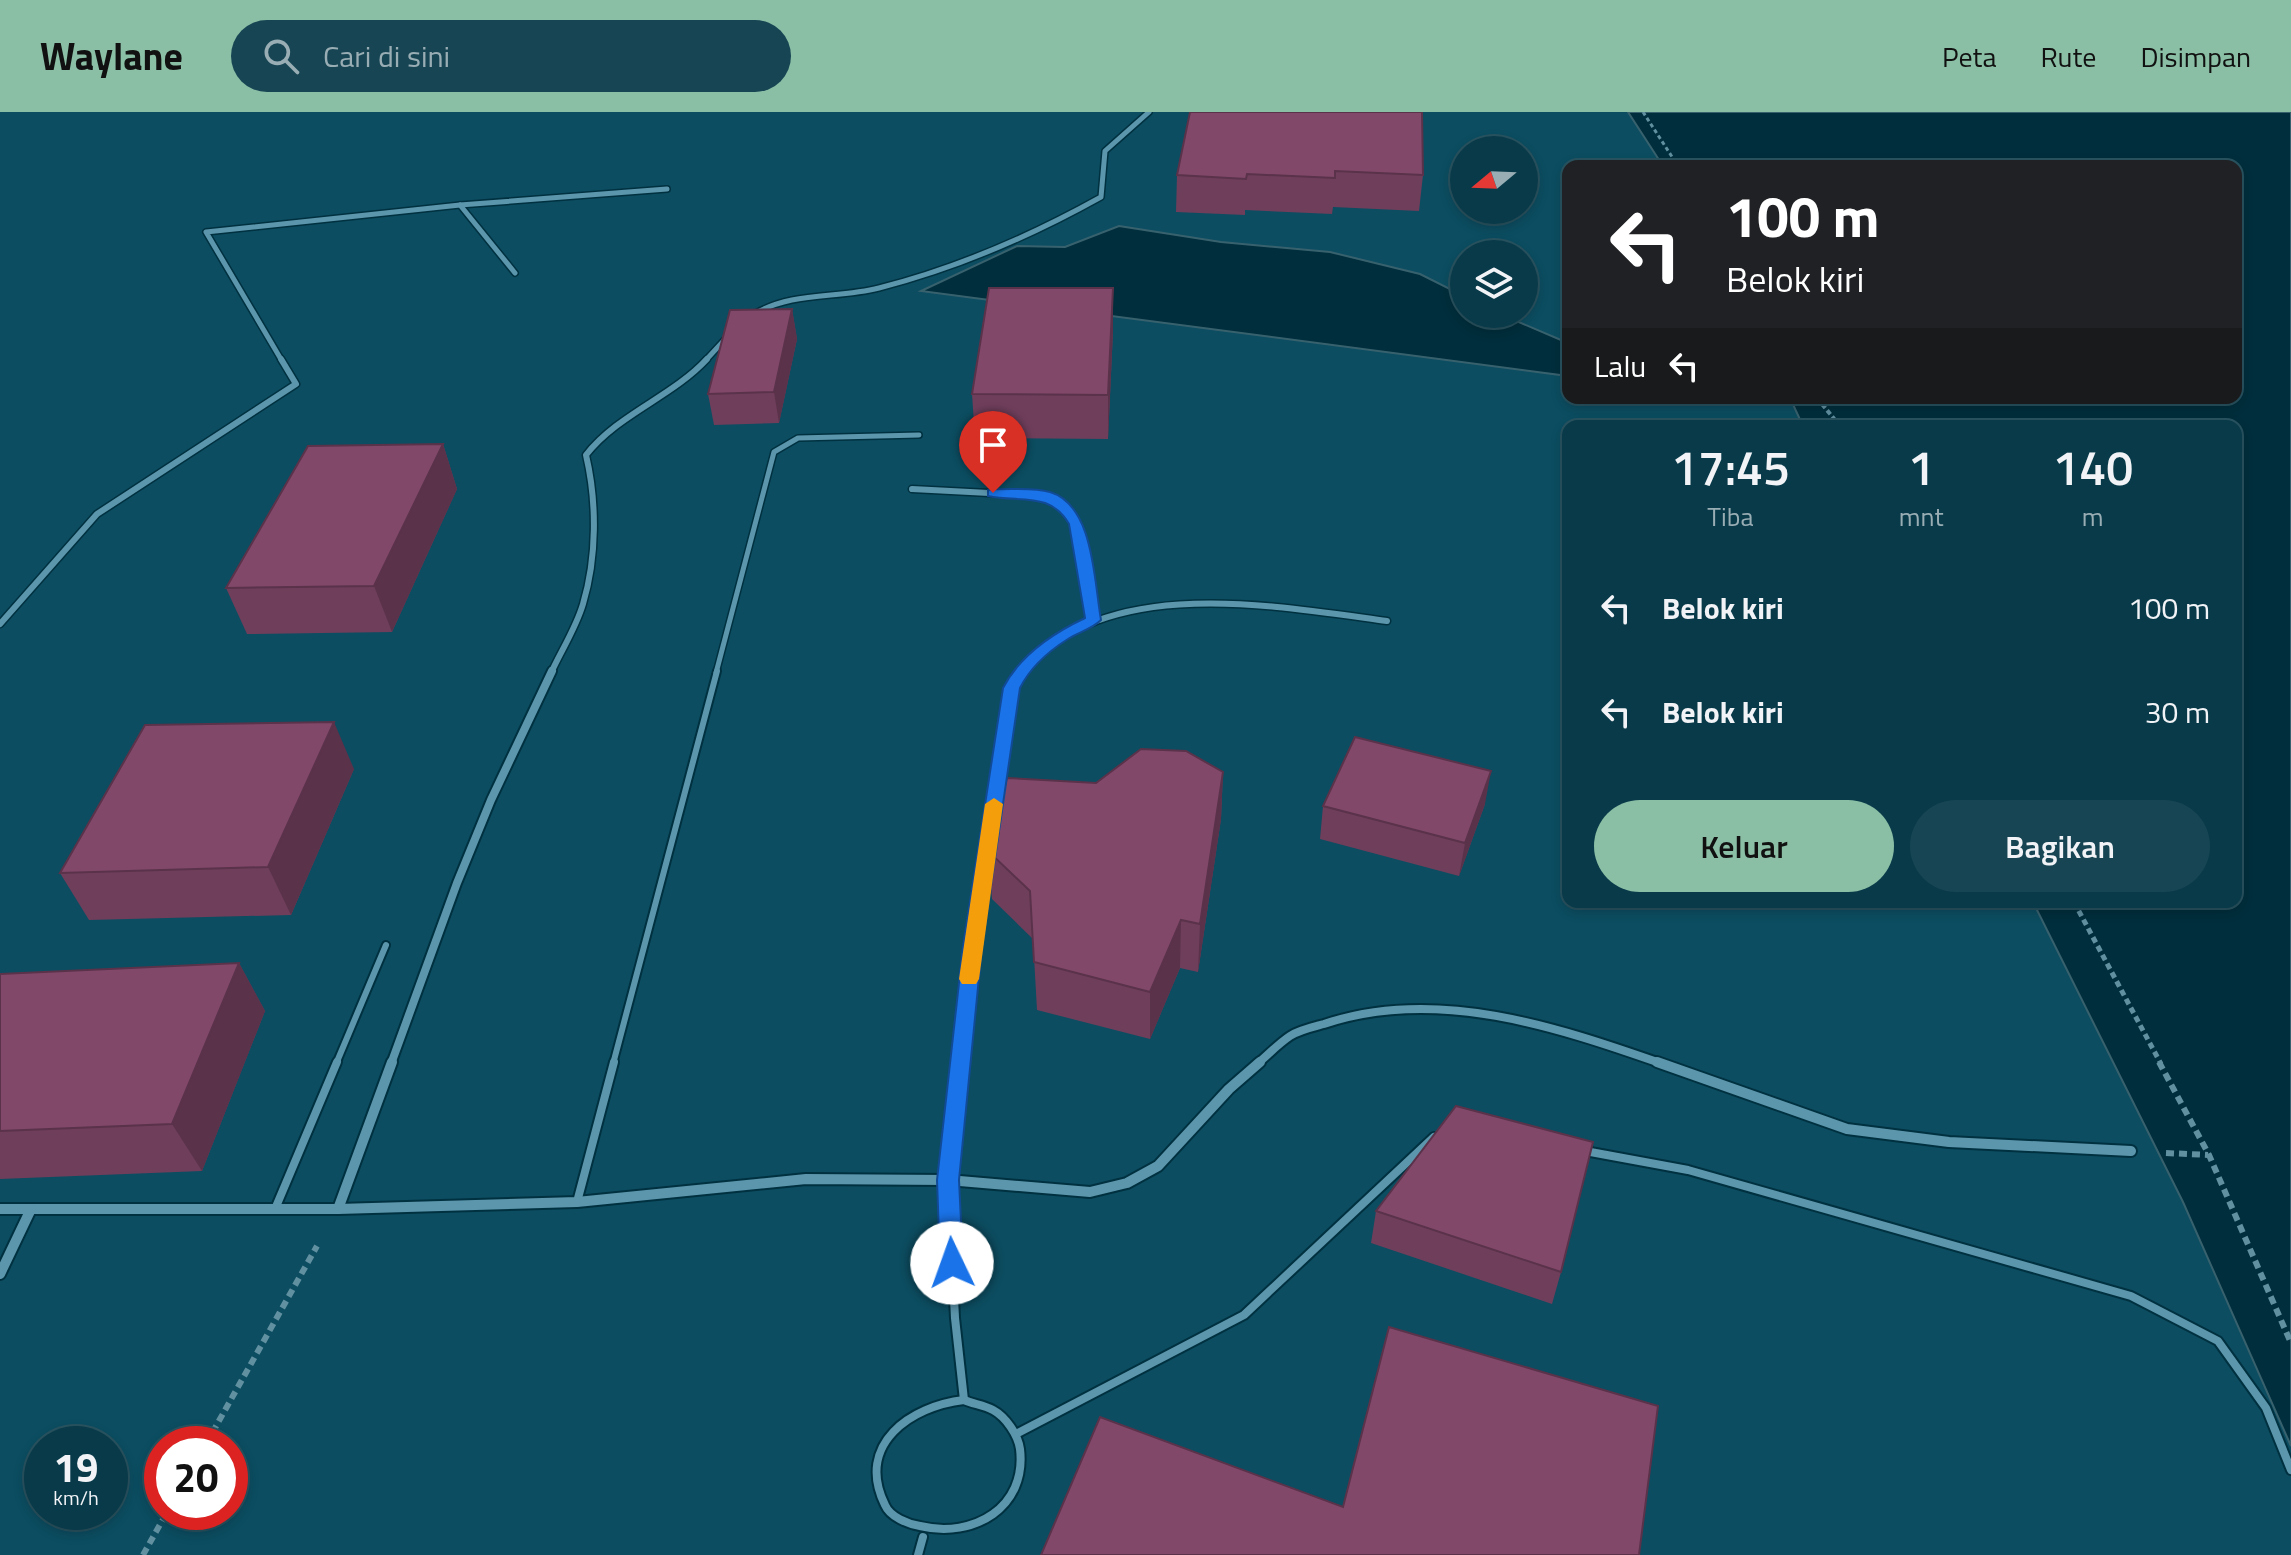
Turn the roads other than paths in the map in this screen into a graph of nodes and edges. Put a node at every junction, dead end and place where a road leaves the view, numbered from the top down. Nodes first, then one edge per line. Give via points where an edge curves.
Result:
1 (1149, 112) edge
2 (667, 189) dead end
3 (460, 205) junction
4 (515, 273) dead end
5 (748, 318) edge
6 (734, 329) edge
7 (919, 435) dead end
8 (912, 489) dead end
9 (1093, 620) junction
10 (1387, 621) dead end
11 (0, 624) edge
12 (386, 945) dead end
13 (1436, 1134) edge
14 (1567, 1147) edge
15 (2131, 1151) dead end
16 (948, 1180) junction
17 (577, 1202) junction
18 (0, 1209) edge
19 (31, 1209) junction
20 (275, 1209) junction
21 (338, 1209) junction
22 (0, 1274) edge
23 (964, 1400) junction
24 (1016, 1434) junction
25 (2291, 1470) edge
26 (923, 1537) junction
27 (938, 1539) dead end
28 (952, 1540) dead end
29 (918, 1555) edge

1 - 5 street via 1105,151 1101,197 1062,220 945,268 875,289 796,296
2 - 3 street
3 - 4 street
3 - 11 street via 206,232 296,384 97,514
6 - 21 street via 693,374 601,436 586,455 593,486 593,540 583,605 457,883
7 - 17 lane via 798,438 774,452
8 - 9 street via 1047,496 1067,508 1077,524
9 - 10 street via 1145,608 1258,604
9 - 16 street via 1036,657 1011,688 973,947
12 - 20 lane
13 - 24 lane via 1244,1315
14 - 25 lane via 1688,1170 2131,1296 2218,1341 2266,1408
15 - 16 street via 1949,1142 1847,1129 1566,1030 1486,1014 1402,1009 1347,1016 1291,1035 1229,1089 1158,1166 1127,1183 1090,1192
16 - 17 street via 806,1179
16 - 23 lane
17 - 21 street
18 - 19 street
19 - 20 street
19 - 22 street
20 - 21 street
23 - 24 lane via 995,1411
23 - 26 lane via 940,1401 899,1423 877,1465 887,1509 902,1526
24 - 28 lane via 1024,1459 1019,1488 1005,1513 981,1531
26 - 27 lane
26 - 29 lane

